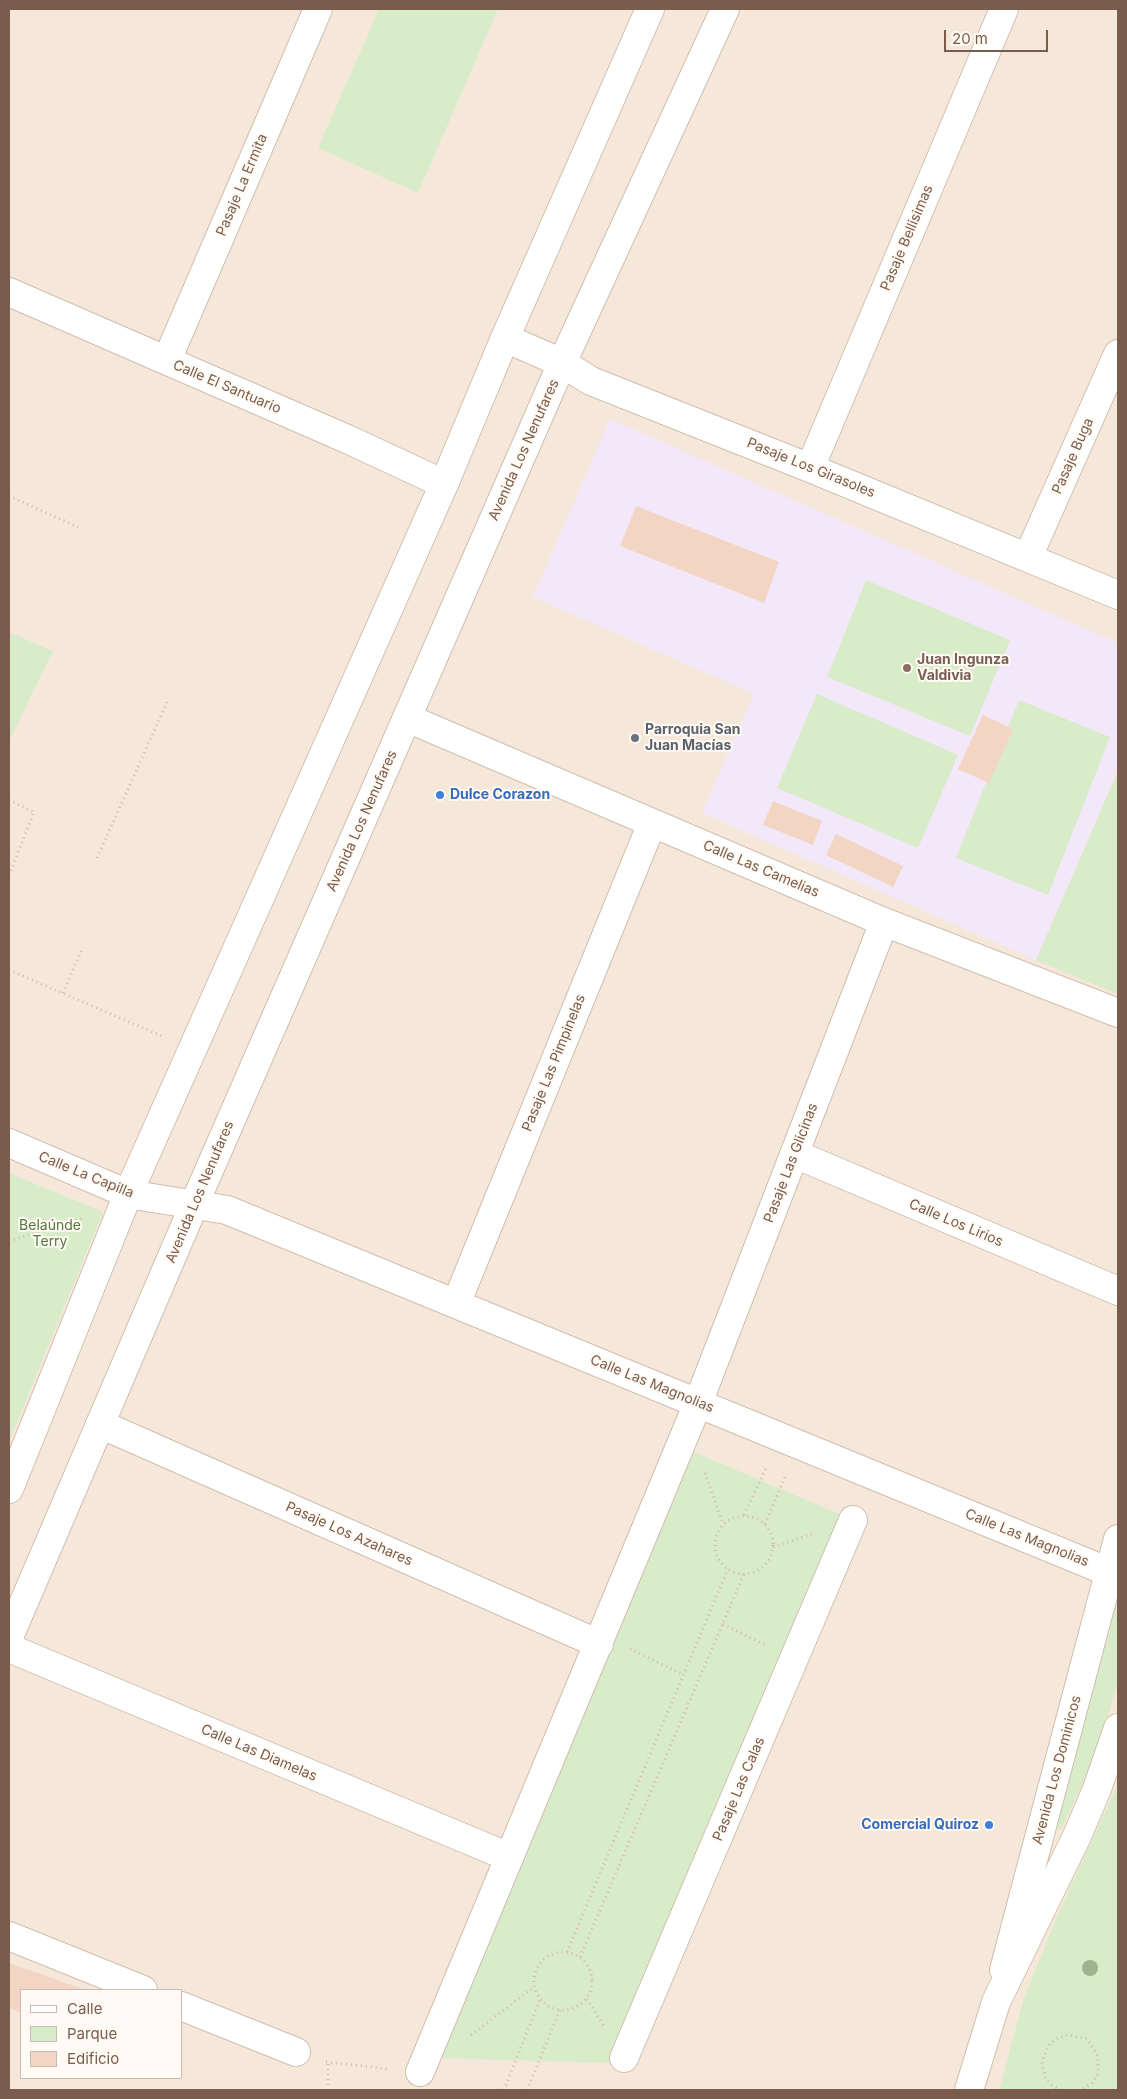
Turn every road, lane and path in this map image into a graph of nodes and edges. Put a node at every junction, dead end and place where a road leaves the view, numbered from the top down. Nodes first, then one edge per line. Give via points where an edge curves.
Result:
1 (318, 9) edge
2 (650, 9) edge
3 (725, 9) edge
4 (1004, 9) edge
5 (9, 292) edge
6 (505, 338) junction
7 (1118, 354) edge
8 (166, 360) junction
9 (562, 363) junction
10 (810, 468) junction
11 (444, 484) junction
12 (9, 496) edge
13 (82, 528) dead end
14 (1028, 557) junction
15 (1118, 595) edge
16 (168, 700) dead end
17 (407, 718) junction
18 (9, 800) edge
19 (652, 823) junction
20 (97, 858) dead end
21 (9, 875) edge
22 (884, 922) junction
23 (82, 948) dead end
24 (9, 970) edge
25 (63, 993) junction
26 (1118, 1013) edge
27 (167, 1038) dead end
28 (9, 1143) edge
29 (794, 1154) junction
30 (128, 1194) junction
31 (194, 1206) junction
32 (9, 1241) edge
33 (1118, 1291) edge
34 (456, 1304) junction
35 (694, 1416) junction
36 (100, 1424) junction
37 (790, 1441) junction
38 (9, 1489) edge
39 (744, 1516) junction
40 (853, 1520) dead end
41 (723, 1524) junction
42 (765, 1524) junction
43 (1118, 1539) edge
44 (728, 1569) junction
45 (1109, 1572) junction
46 (744, 1574) junction
47 (723, 1624) junction
48 (9, 1637) edge
49 (600, 1640) junction
50 (9, 1648) edge
51 (794, 1660) junction
52 (683, 1674) junction
53 (1118, 1728) edge
54 (509, 1857) junction
55 (9, 1936) edge
56 (567, 1952) junction
57 (580, 1957) junction
58 (534, 1988) junction
59 (141, 1989) edge
60 (540, 1999) junction
61 (996, 2002) junction
62 (182, 2006) edge
63 (560, 2010) junction
64 (466, 2038) dead end
65 (296, 2052) joint
66 (624, 2058) dead end
67 (328, 2063) junction
68 (420, 2072) joint
69 (328, 2090) edge
70 (504, 2090) edge
71 (527, 2090) edge
72 (969, 2090) edge
73 (1061, 2090) edge
74 (1082, 2090) edge

1 - 8 street, Pasaje La Ermita
2 - 6 street
3 - 9 street, Avenida Los Nenufares
4 - 10 street, Pasaje Bellisimas
5 - 8 street, Calle El Santuario
6 - 9 street, Pasaje Los Girasoles
6 - 11 street
7 - 14 street, Pasaje Buga
8 - 11 street, Calle El Santuario
9 - 10 street, Pasaje Los Girasoles via 591,381
9 - 17 street, Avenida Los Nenufares
10 - 14 street, Pasaje Los Girasoles
11 - 30 street
12 - 13 path
14 - 15 street, Pasaje Los Girasoles
16 - 20 path
17 - 19 street, Calle Las Camelias
17 - 31 street, Avenida Los Nenufares
18 - 21 path via 34,812
19 - 22 street, Calle Las Camelias
19 - 34 street, Pasaje Las Pimpinelas
22 - 26 street, Calle Las Camelias
22 - 29 street, Pasaje Las Glicinas
23 - 25 path
24 - 25 path
25 - 27 path
28 - 30 street, Calle La Capilla
29 - 33 street, Calle Los Lirios
29 - 35 street, Pasaje Las Glicinas
30 - 31 street, Calle La Capilla
30 - 32 path via 103,1212
30 - 38 street
31 - 34 street, Calle Las Magnolias via 227,1210
31 - 36 street, Avenida Los Nenufares
34 - 35 street, Calle Las Magnolias
35 - 37 street, Calle Las Magnolias
35 - 41 path
35 - 49 street, Pasaje Las Glicinas
36 - 48 street, Avenida Los Nenufares
36 - 49 street, Pasaje Los Azahares
37 - 39 path
37 - 42 path
37 - 45 street, Calle Las Magnolias
39 - 41 path via 729,1519
39 - 42 path
40 - 51 street, Pasaje Las Calas
41 - 44 path via 715,1539 715,1548
42 - 46 path via 772,1539 771,1556 760,1569
43 - 45 street, Avenida Los Dominicos
44 - 46 path
44 - 52 path
45 - 61 street, Avenida Los Dominicos
46 - 47 path
47 - 51 path
47 - 57 path
49 - 52 path
49 - 54 street, Pasaje Las Glicinas
50 - 54 street, Calle Las Diamelas
51 - 66 street, Pasaje Las Calas
52 - 56 path
53 - 61 street, Avenida Los Dominicos via 1077,1836
54 - 68 street, Pasaje Las Glicinas
55 - 59 street
56 - 57 path
56 - 58 path via 541,1961 536,1969
57 - 63 path via 591,1972 591,1991 579,2006
58 - 60 path
58 - 64 path
60 - 63 path
60 - 70 path
61 - 72 street, Avenida Los Dominicos
62 - 65 street
63 - 71 path
65 - 67 path
67 - 68 path
67 - 69 path
73 - 74 path via 1045,2077 1042,2061 1050,2043 1068,2036 1086,2040 1098,2056 1098,2074

